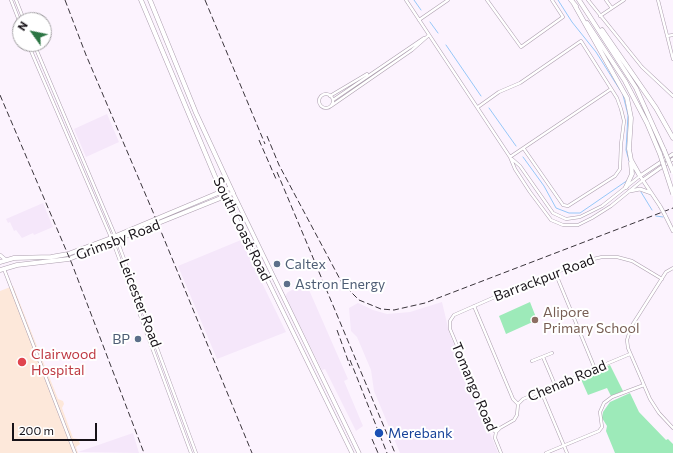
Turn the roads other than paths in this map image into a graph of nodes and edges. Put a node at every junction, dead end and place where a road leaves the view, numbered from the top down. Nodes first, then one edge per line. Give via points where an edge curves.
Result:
1 (11, 0) edge
2 (16, 0) edge
3 (142, 0) edge
4 (150, 0) edge
5 (406, 0) edge
6 (448, 0) edge
7 (487, 0) edge
8 (552, 0) edge
9 (571, 0) edge
10 (579, 0) edge
11 (588, 0) edge
12 (606, 0) edge
13 (624, 0) edge
14 (658, 0) edge
15 (574, 4) junction
16 (611, 7) junction
17 (587, 11) junction
18 (16, 12) edge
19 (21, 12) edge
20 (155, 13) junction
21 (148, 15) junction
22 (600, 16) junction
23 (419, 20) junction
24 (429, 35) junction
25 (673, 35) edge
26 (667, 36) junction
27 (32, 52) edge
28 (37, 52) edge
29 (673, 59) edge
30 (372, 72) junction
31 (47, 76) junction
32 (43, 77) junction
33 (611, 89) junction
34 (330, 96) junction
35 (673, 96) edge
36 (333, 100) junction
37 (330, 106) junction
38 (478, 107) junction
39 (673, 138) edge
40 (524, 149) junction
41 (673, 154) edge
42 (510, 158) junction
43 (631, 160) junction
44 (672, 160) edge
45 (673, 172) edge
46 (642, 178) junction
47 (626, 187) junction
48 (230, 188) junction
49 (630, 191) junction
50 (222, 192) junction
51 (233, 193) junction
52 (653, 194) junction
53 (673, 194) edge
54 (98, 195) junction
55 (94, 197) junction
56 (224, 197) junction
57 (245, 219) junction
58 (238, 222) junction
59 (673, 231) edge
60 (114, 239) junction
61 (0, 256) edge
62 (58, 256) junction
63 (6, 260) junction
64 (59, 261) junction
65 (0, 262) edge
66 (673, 268) edge
67 (2, 269) edge
68 (555, 272) junction
69 (270, 273) junction
70 (265, 275) junction
71 (662, 279) junction
72 (286, 304) junction
73 (474, 306) junction
74 (280, 307) junction
75 (450, 321) joint
76 (296, 325) junction
77 (291, 328) junction
78 (302, 338) junction
79 (297, 341) junction
80 (552, 353) dead end
81 (630, 354) junction
82 (543, 357) junction
83 (532, 361) dead end
84 (595, 369) junction
85 (319, 372) junction
86 (313, 374) junction
87 (555, 385) junction
88 (644, 385) junction
89 (541, 391) junction
90 (518, 404) junction
91 (673, 428) edge
92 (496, 432) junction
93 (350, 434) junction
94 (344, 438) junction
95 (564, 446) junction
96 (75, 453) edge
97 (191, 453) edge
98 (196, 453) edge
99 (352, 453) edge
100 (359, 453) edge
101 (501, 453) edge
102 (546, 453) edge
103 (567, 453) edge

1 - 18 street
2 - 19 street
3 - 21 highway, South Coast Road
4 - 20 highway, South Coast Road
5 - 23 street
6 - 23 street
7 - 8 street via 521,47 563,17
9 - 15 highway
10 - 17 highway
11 - 22 street
12 - 16 street
13 - 16 street
14 - 26 street
15 - 43 highway via 627,98 631,118
15 - 53 highway, bridge via 625,81 647,122
16 - 22 street
17 - 39 highway via 640,83
17 - 45 highway, bridge via 636,88
20 - 21 highway
20 - 48 highway, South Coast Road
21 - 50 highway, South Coast Road
22 - 35 street via 642,67
23 - 24 street
24 - 30 street
24 - 37 street via 412,50
24 - 38 street
25 - 26 street
26 - 29 street
27 - 32 street, Leicester Road
28 - 31 street, Leicester Road
30 - 34 street
30 - 36 street
31 - 32 street
31 - 54 street, Leicester Road
32 - 55 street, Leicester Road
33 - 38 street via 581,41 520,83 499,92
33 - 40 street
33 - 40 street via 622,109 624,121 620,169 615,176 568,206 563,205
34 - 36 street
34 - 37 street via 323,96 320,101 324,107
36 - 37 street
38 - 42 street
40 - 42 street
41 - 46 street
42 - 47 street via 520,166 554,213 561,218 573,219 588,214
42 - 49 street via 545,214 550,220 562,225 578,225 592,218
43 - 46 highway
43 - 47 highway via 632,174
44 - 46 street
46 - 47 street
46 - 49 street
46 - 52 street
48 - 50 highway, Grimsby Road
48 - 51 highway, South Coast Road
49 - 52 street via 640,189
50 - 56 highway, South Coast Road
50 - 60 highway, Grimsby Road
51 - 56 highway, Grimsby Road
51 - 57 main road, South Coast Road
52 - 59 street, bridge
54 - 55 street
54 - 60 street, Leicester Road
55 - 60 street, Leicester Road
56 - 58 main road, South Coast Road
56 - 60 highway, Grimsby Road
57 - 58 main road
57 - 69 main road, South Coast Road
58 - 70 main road, South Coast Road
60 - 62 highway, Grimsby Road
60 - 64 highway, Grimsby Road
60 - 97 street, Leicester Road
60 - 98 street, Leicester Road
61 - 63 street
62 - 63 highway, Grimsby Road
62 - 64 highway
63 - 65 highway, Grimsby Road
64 - 67 highway, Grimsby Road
66 - 71 street via 666,272
67 - 96 street
68 - 71 street, Barrackpur Road via 609,256 632,261
68 - 73 street, Barrackpur Road
68 - 84 street
69 - 70 main road
69 - 72 main road, South Coast Road
70 - 74 main road, South Coast Road
71 - 81 street via 629,332 627,344
72 - 74 main road
72 - 76 main road, South Coast Road
73 - 75 street, Barrackpur Road via 456,313
73 - 90 street via 513,399
74 - 77 main road, South Coast Road
75 - 92 street, Tomango Road via 456,346 492,429
76 - 77 main road
76 - 78 main road, South Coast Road
77 - 79 main road, South Coast Road
78 - 79 main road
78 - 85 main road, South Coast Road
79 - 86 main road, South Coast Road
80 - 82 street
81 - 84 street, Chenab Road
81 - 88 street
82 - 83 street
82 - 87 street
84 - 87 street, Chenab Road
85 - 86 main road
85 - 93 main road, South Coast Road
86 - 94 main road, South Coast Road
87 - 89 street, Chenab Road
88 - 91 street via 655,408
88 - 95 street via 604,403 600,412 602,427 599,431
89 - 90 street, Chenab Road
89 - 95 street
90 - 92 street, Chenab Road via 515,419
92 - 101 street, Tomango Road via 495,438
93 - 94 main road
93 - 100 main road, South Coast Road
94 - 99 main road, South Coast Road
95 - 102 street
95 - 103 street

